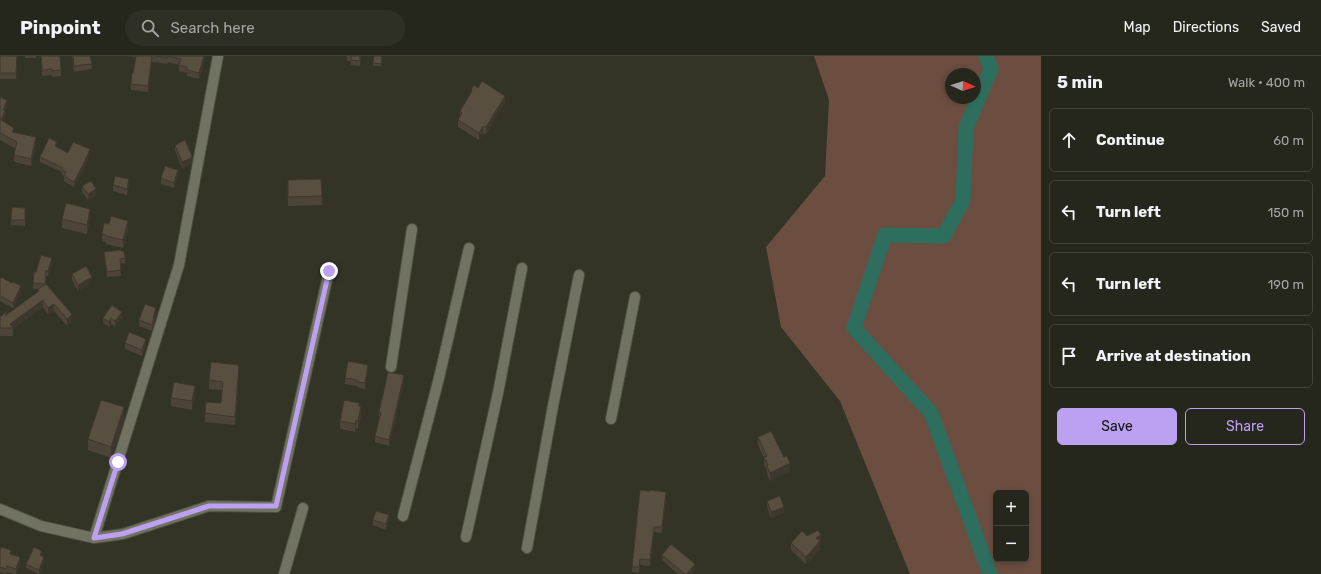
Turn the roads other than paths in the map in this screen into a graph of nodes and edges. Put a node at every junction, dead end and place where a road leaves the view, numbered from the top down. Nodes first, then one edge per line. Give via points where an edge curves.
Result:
1 (218, 56) edge
2 (412, 229) dead end
3 (469, 248) dead end
4 (522, 268) dead end
5 (329, 271) dead end
6 (579, 275) dead end
7 (635, 297) dead end
8 (391, 367) dead end
9 (611, 419) dead end
10 (303, 508) dead end
11 (0, 509) edge
12 (403, 516) dead end
13 (466, 537) dead end
14 (94, 538) junction
15 (527, 548) dead end
16 (284, 574) edge

1 - 14 street via 179,265
2 - 8 street
3 - 12 street
4 - 13 street
5 - 14 street via 276,506 209,506 122,534
6 - 15 street via 552,406
7 - 9 street
10 - 16 street
11 - 14 street via 41,526

